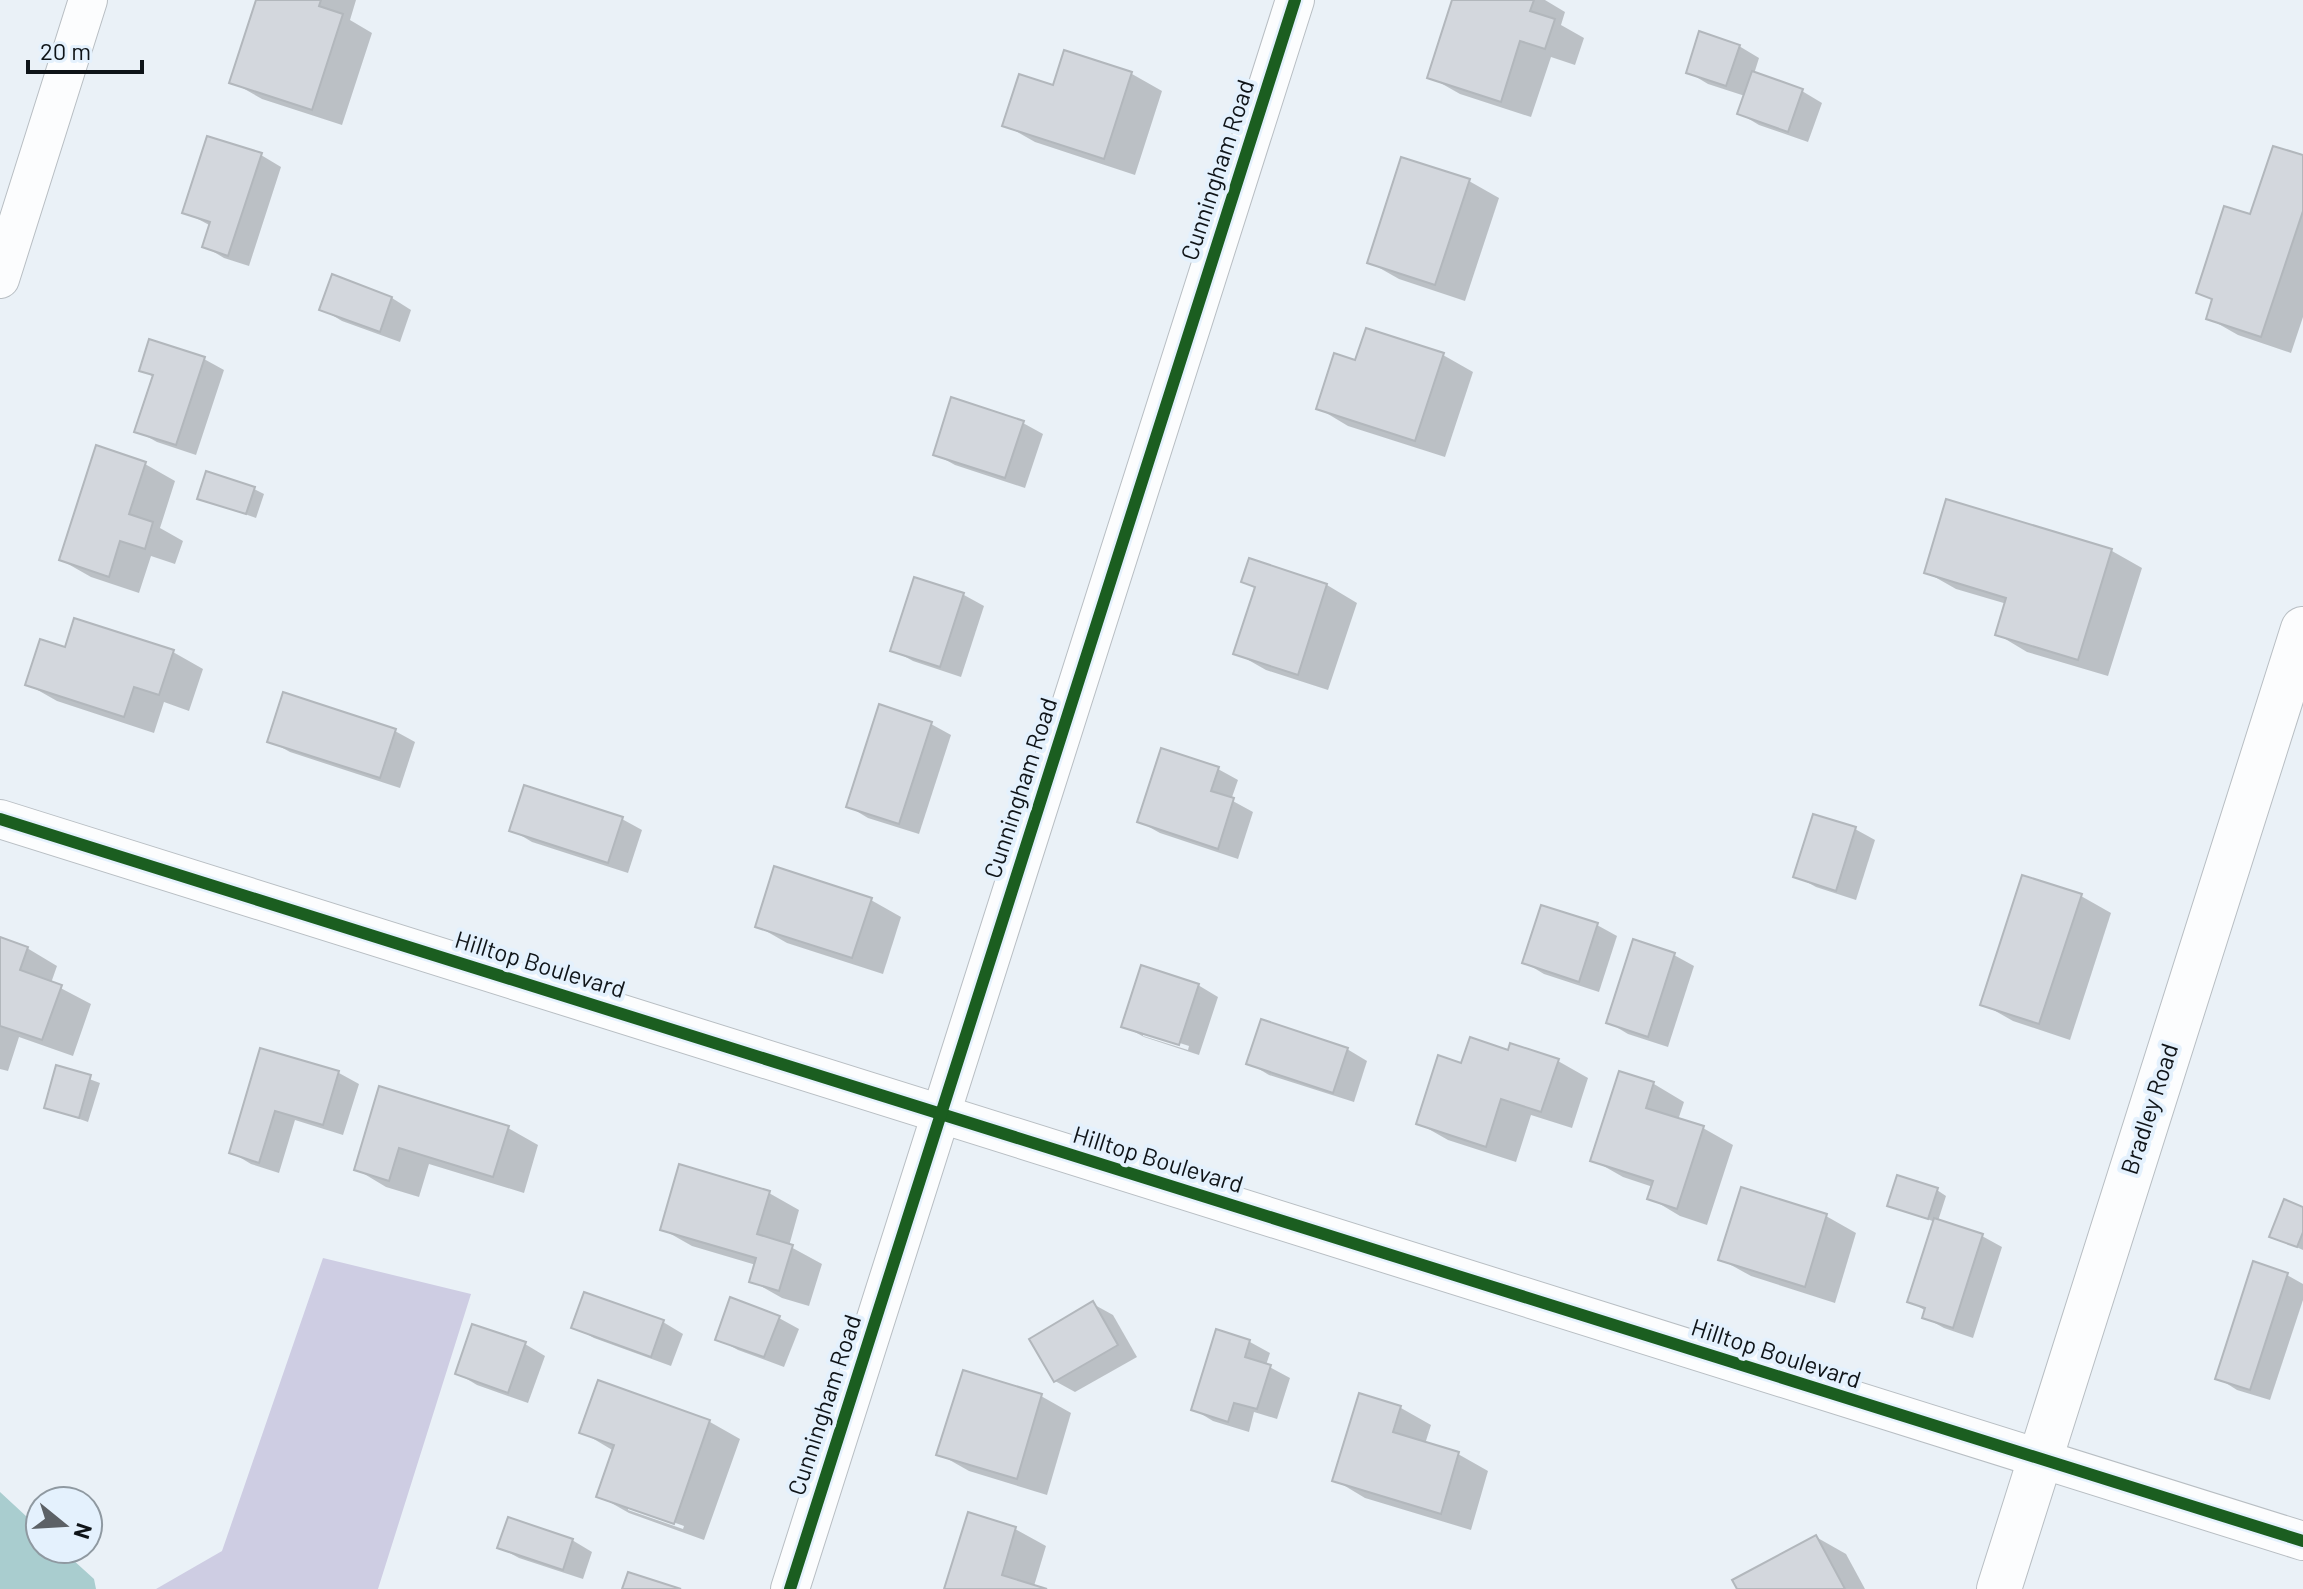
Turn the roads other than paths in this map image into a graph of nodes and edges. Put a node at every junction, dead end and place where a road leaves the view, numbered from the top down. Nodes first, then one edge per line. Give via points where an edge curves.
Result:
1 (88, 0) edge
2 (1295, 0) edge
3 (0, 279) edge
4 (2303, 629) edge
5 (0, 819) edge
6 (940, 1116) junction
7 (2039, 1460) junction
8 (2303, 1541) edge
9 (790, 1589) edge
10 (1999, 1589) edge

1 - 3 street
2 - 6 street, Cunningham Road
4 - 7 street, Bradley Road
5 - 6 street, Hilltop Boulevard
6 - 7 street, Hilltop Boulevard
6 - 9 street, Cunningham Road
7 - 8 street, Hilltop Boulevard
7 - 10 street, Bradley Road

